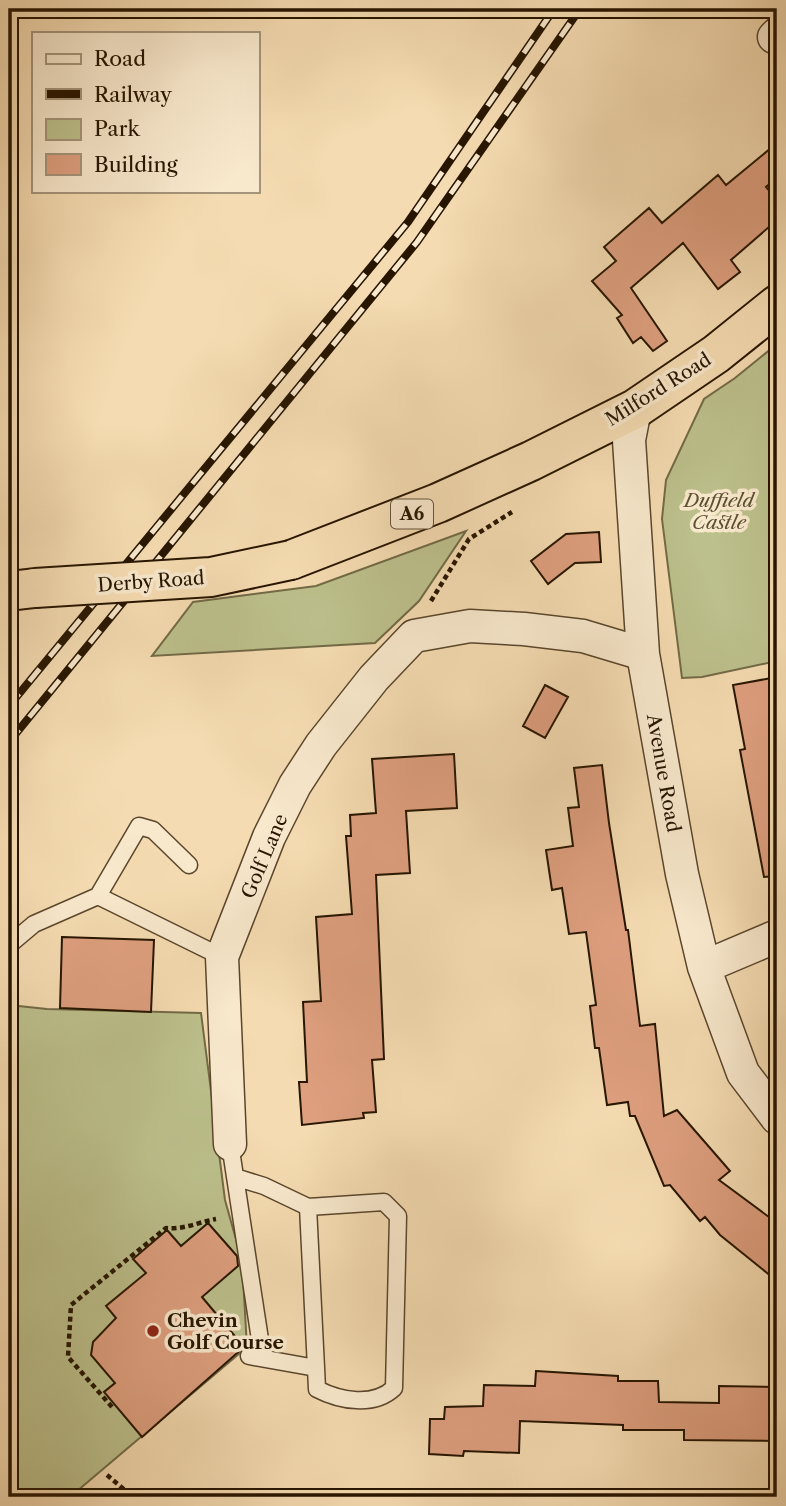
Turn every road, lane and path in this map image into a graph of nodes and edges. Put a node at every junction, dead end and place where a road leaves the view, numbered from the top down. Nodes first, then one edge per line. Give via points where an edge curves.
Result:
1 (777, 305) edge
2 (635, 409) junction
3 (514, 511) dead end
4 (291, 560) joint
5 (22, 589) edge
6 (415, 636) junction
7 (643, 654) junction
8 (189, 865) dead end
9 (99, 896) junction
10 (777, 936) edge
11 (9, 945) edge
12 (222, 957) junction
13 (704, 967) junction
14 (777, 1118) edge
15 (230, 1144) joint
16 (235, 1177) junction
17 (308, 1207) junction
18 (240, 1209) junction
19 (316, 1368) junction
20 (112, 1407) dead end
21 (107, 1475) dead end
22 (133, 1497) edge
23 (193, 1497) edge
24 (407, 1497) edge

1 - 2 highway, Milford Road / A6
2 - 4 highway, Milford Road / A6 via 438,503
2 - 7 street, Avenue Road via 629,440
3 - 6 path via 468,539 439,584
4 - 5 highway, Derby Road / A6, bridge via 211,577
6 - 7 street via 470,626 524,629 583,636
6 - 12 street, Golf Lane via 373,678 295,785 269,837
7 - 13 street, Avenue Road via 682,874
8 - 9 lane via 153,830 139,826
9 - 11 lane via 34,924
9 - 12 lane
10 - 13 street
12 - 15 street, Golf Lane
13 - 14 street, Avenue Road via 743,1073
15 - 16 lane, Golf Lane
16 - 17 lane
16 - 18 lane, Golf Lane
17 - 19 lane
17 - 19 lane via 384,1202 398,1216 394,1388 386,1396 358,1401 327,1395 317,1389
18 - 19 lane, Golf Lane via 255,1351
18 - 20 path via 216,1219 166,1228 71,1305 68,1357
21 - 22 path
23 - 24 path

